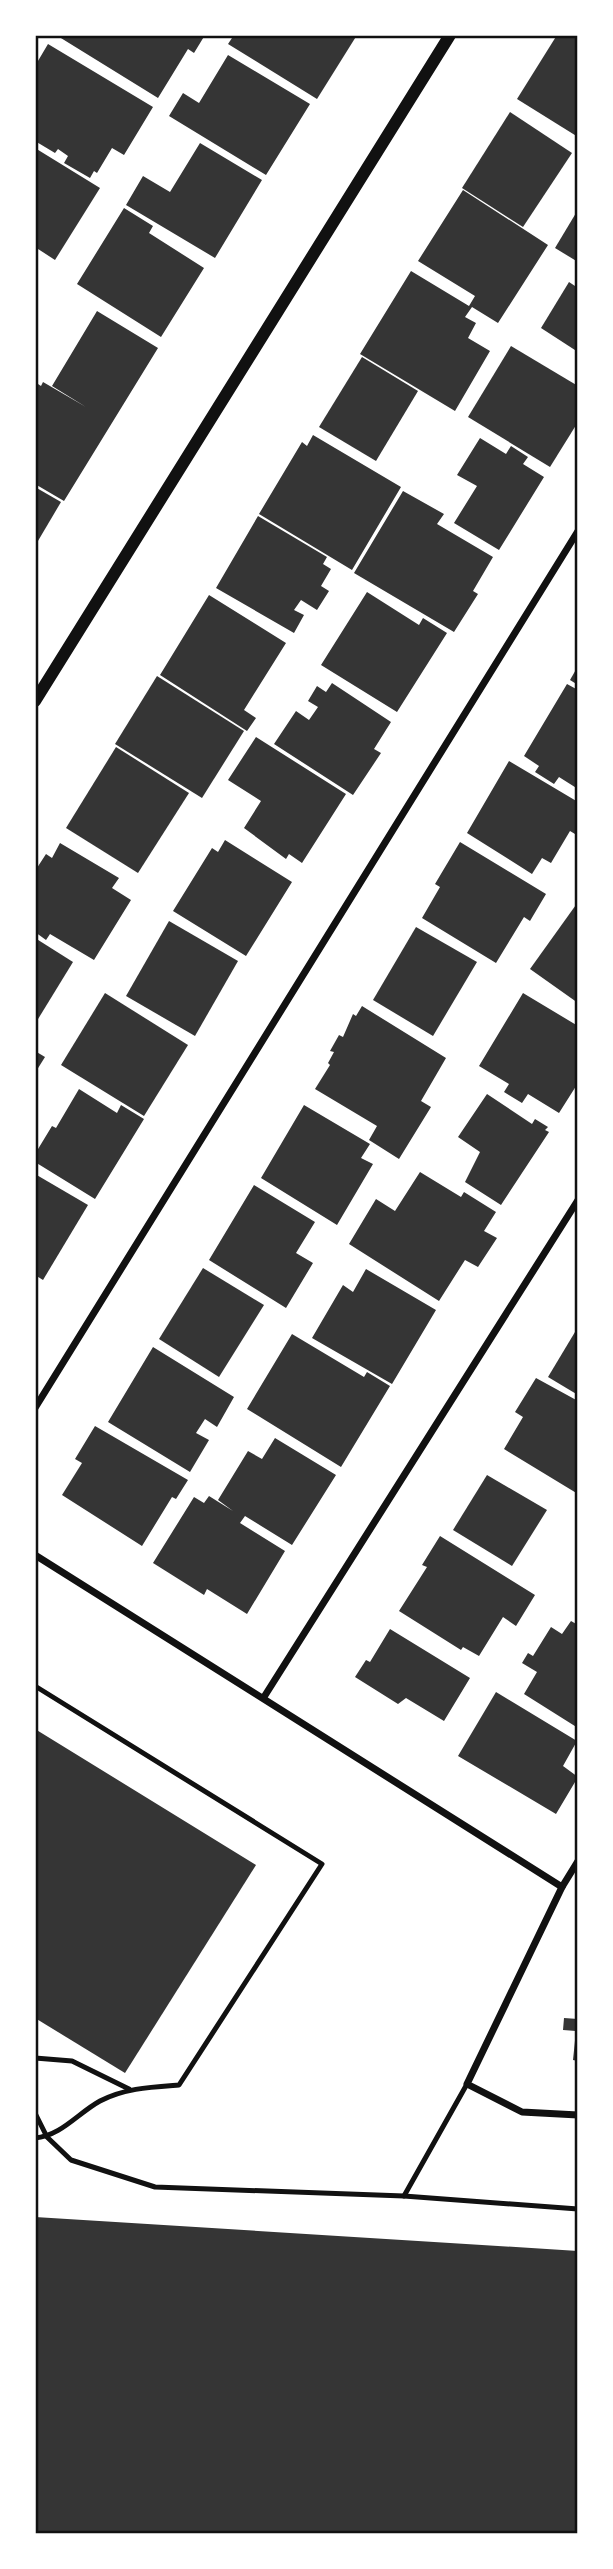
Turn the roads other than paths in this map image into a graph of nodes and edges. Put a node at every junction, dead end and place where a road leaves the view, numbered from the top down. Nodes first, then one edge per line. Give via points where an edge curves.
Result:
1 (450, 35) edge
2 (578, 531) edge
3 (35, 701) edge
4 (578, 1200) edge
5 (35, 1408) edge
6 (35, 1555) edge
7 (35, 1686) edge
8 (264, 1697) junction
9 (578, 1861) edge
10 (562, 1886) junction
11 (35, 2058) edge
12 (467, 2084) junction
13 (129, 2089) junction
14 (35, 2113) edge
15 (578, 2115) edge
16 (47, 2137) junction
17 (35, 2138) edge
18 (404, 2196) junction
19 (578, 2208) edge

1 - 3 street
2 - 5 street
4 - 8 street
6 - 8 street
7 - 13 lane via 322,1864 180,2085
8 - 10 street
9 - 10 street
10 - 12 street
11 - 13 lane via 72,2061
12 - 15 street via 522,2112
12 - 18 lane
13 - 16 lane via 99,2102
14 - 16 lane
16 - 17 lane
16 - 18 lane via 71,2160 155,2187
18 - 19 lane

